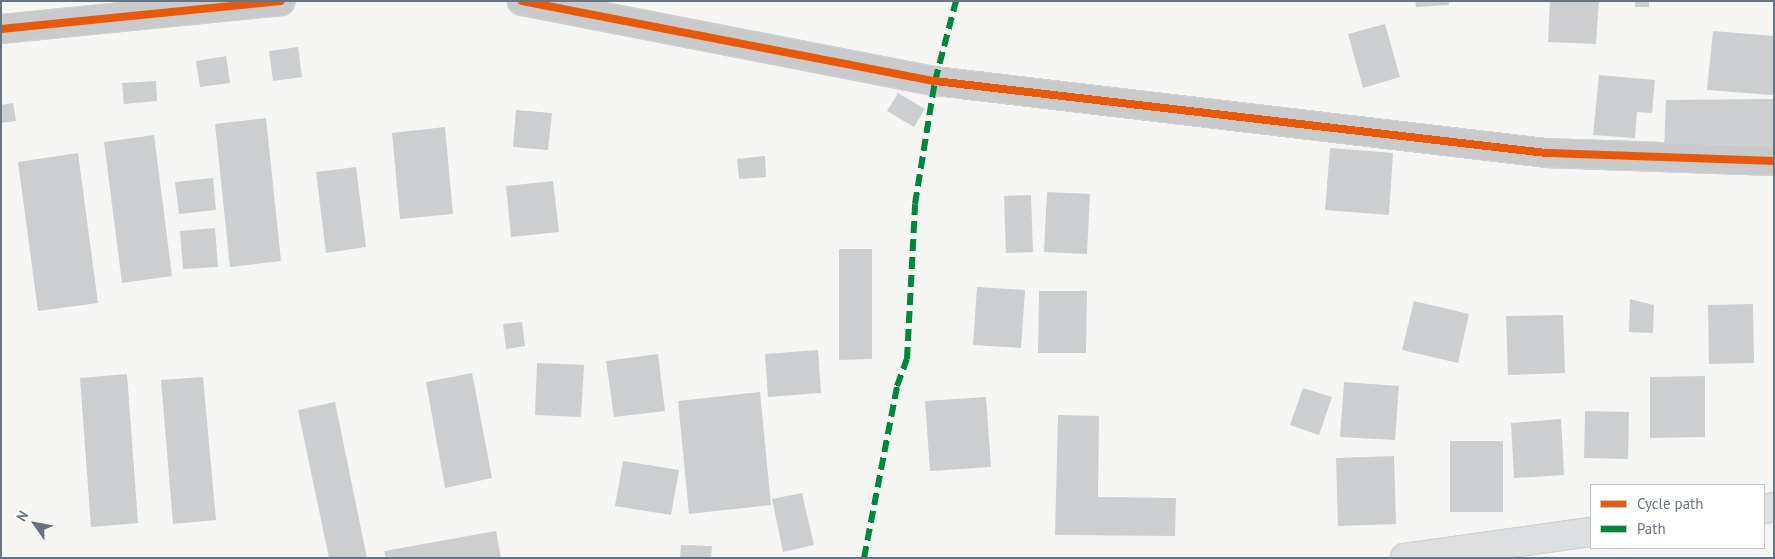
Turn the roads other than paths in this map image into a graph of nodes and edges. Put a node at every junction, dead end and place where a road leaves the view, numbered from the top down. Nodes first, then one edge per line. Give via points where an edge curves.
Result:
1 (281, 1) edge
2 (522, 1) edge
3 (1, 29) edge
4 (1774, 161) edge
5 (1590, 532) edge
6 (1405, 558) edge

1 - 3 street
2 - 4 street via 974,86 1546,153
5 - 6 main road

